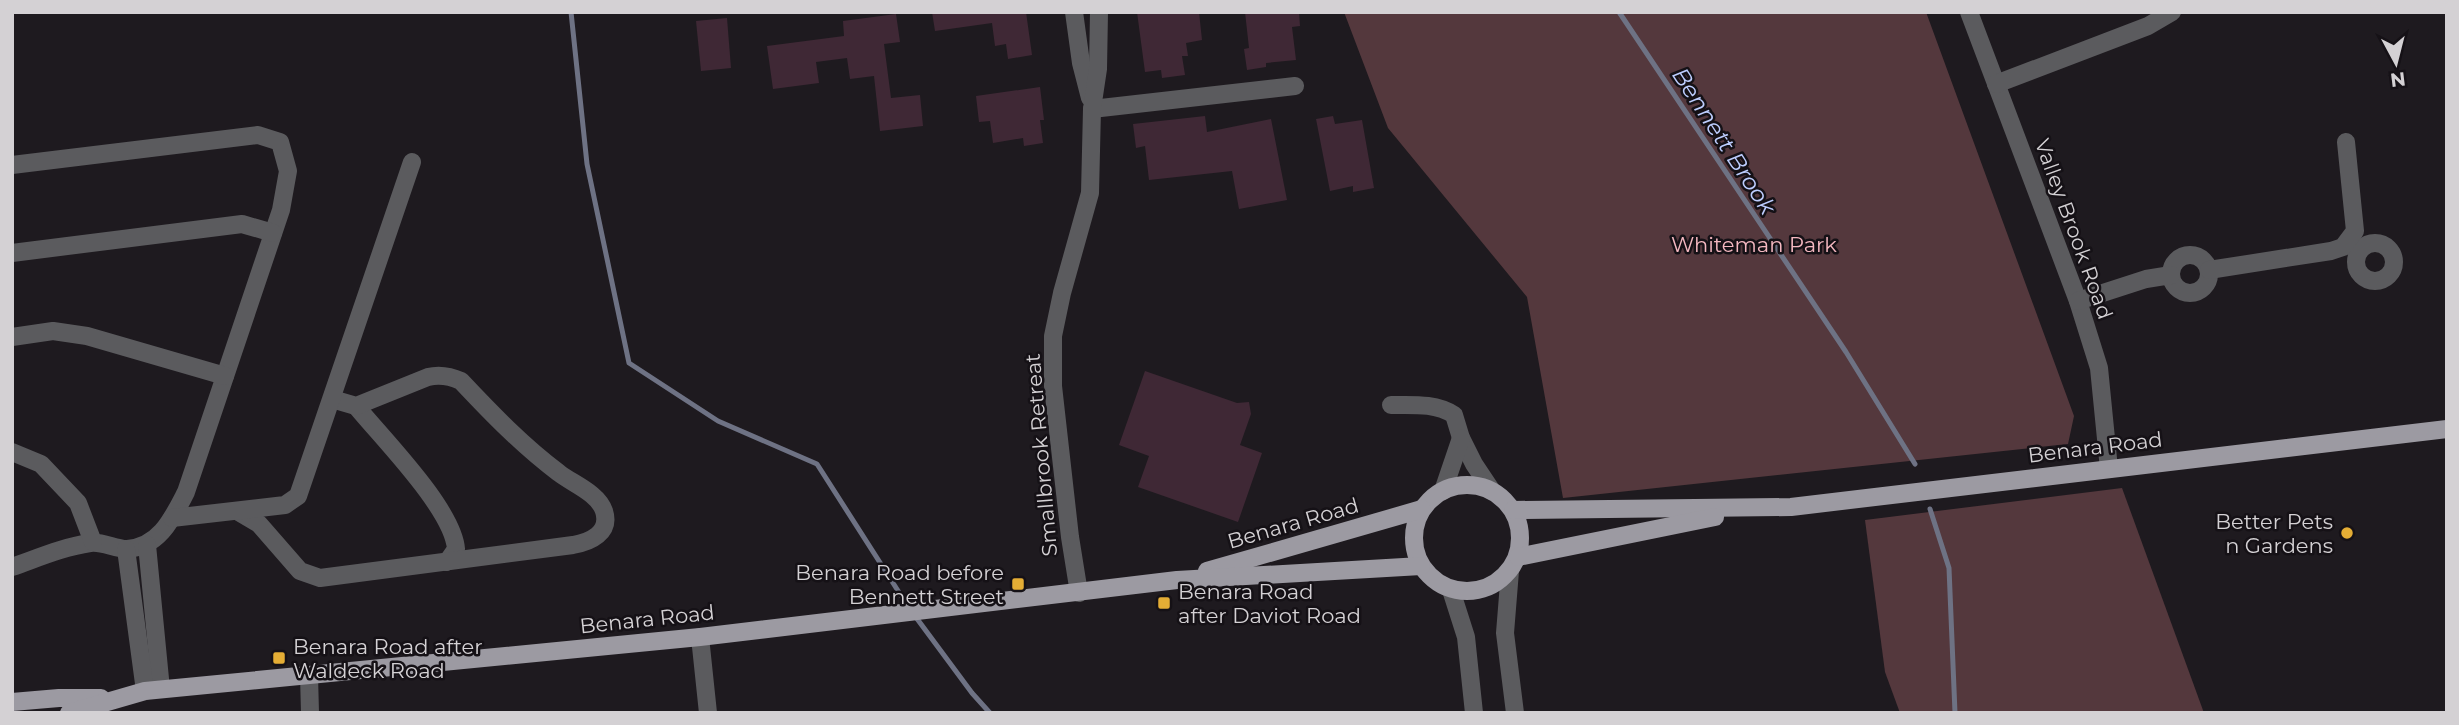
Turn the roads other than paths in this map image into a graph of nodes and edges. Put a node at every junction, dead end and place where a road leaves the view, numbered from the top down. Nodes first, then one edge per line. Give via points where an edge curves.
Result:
1 (1074, 12) edge
2 (1099, 12) edge
3 (1969, 12) edge
4 (2172, 12) edge
5 (1996, 83) junction
6 (1295, 86) dead end
7 (1093, 108) junction
8 (2346, 142) dead end
9 (412, 162) dead end
10 (12, 165) edge
11 (273, 233) junction
12 (12, 253) edge
13 (2209, 270) junction
14 (2171, 275) junction
15 (2078, 301) junction
16 (12, 337) edge
17 (225, 376) junction
18 (332, 399) junction
19 (1391, 405) dead end
20 (356, 406) junction
21 (2444, 428) edge
22 (1461, 438) junction
23 (12, 452) edge
24 (2109, 469) junction
25 (1443, 491) junction
26 (1492, 491) junction
27 (1757, 508) junction
28 (1422, 509) junction
29 (1513, 510) junction
30 (237, 511) junction
31 (172, 518) junction
32 (93, 542) junction
33 (147, 545) junction
34 (126, 549) junction
35 (447, 562) junction
36 (1514, 564) junction
37 (1421, 566) junction
38 (12, 567) edge
39 (1177, 580) junction
40 (1451, 590) junction
41 (1079, 593) junction
42 (700, 637) junction
43 (309, 675) junction
44 (153, 690) junction
45 (122, 698) junction
46 (12, 702) edge
47 (69, 713) edge
48 (310, 713) edge
49 (708, 713) edge
50 (1474, 713) edge
51 (1515, 713) edge

1 - 7 street, Smallbrook Retreat
2 - 7 street, Smallbrook Retreat
3 - 5 street, Valley Brook Road
4 - 5 street via 2148,26
5 - 15 street, Valley Brook Road
6 - 7 street
7 - 41 street, Smallbrook Retreat via 1090,192 1053,335 1053,386
8 - 13 street via 2353,247
9 - 18 street
10 - 11 street via 258,135 280,142 288,171
11 - 12 street via 242,224
11 - 17 street
13 - 14 street via 2202,259 2188,255 2176,261
13 - 14 street via 2206,284 2195,292 2176,287
14 - 15 street
15 - 24 street, Valley Brook Road via 2099,368
16 - 17 street via 53,331 87,335
17 - 31 street via 186,492
18 - 20 street
18 - 30 street via 298,496 285,505
19 - 22 street via 1446,409 1458,421
20 - 35 street via 440,510 456,541
20 - 35 street via 428,377 455,378 515,438 591,495 605,513 602,529 591,542
21 - 24 main road, Benara Road
22 - 25 street
22 - 26 street
23 - 32 street via 41,464 78,503
24 - 27 main road, Benara Road
25 - 26 main road via 1459,485
25 - 28 main road
26 - 29 main road
27 - 29 main road, Benara Road
27 - 36 main road, Benara Road
28 - 37 main road via 1413,537
28 - 39 main road, Benara Road
29 - 36 main road via 1521,541
30 - 31 street
30 - 35 street via 259,524 300,570 320,578
31 - 33 street
32 - 34 street
32 - 38 street
33 - 34 street
33 - 44 street
34 - 44 street
36 - 40 main road via 1498,582 1483,590
36 - 51 street via 1505,633
37 - 39 main road, Benara Road
37 - 40 main road
39 - 41 main road, Benara Road
40 - 50 street via 1465,637
41 - 42 main road, Benara Road
42 - 43 main road, Benara Road
42 - 49 street
43 - 44 main road, Benara Road
43 - 48 street
44 - 45 main road, Benara Road
45 - 46 main road, Benara Road
45 - 47 main road, Benara Road

